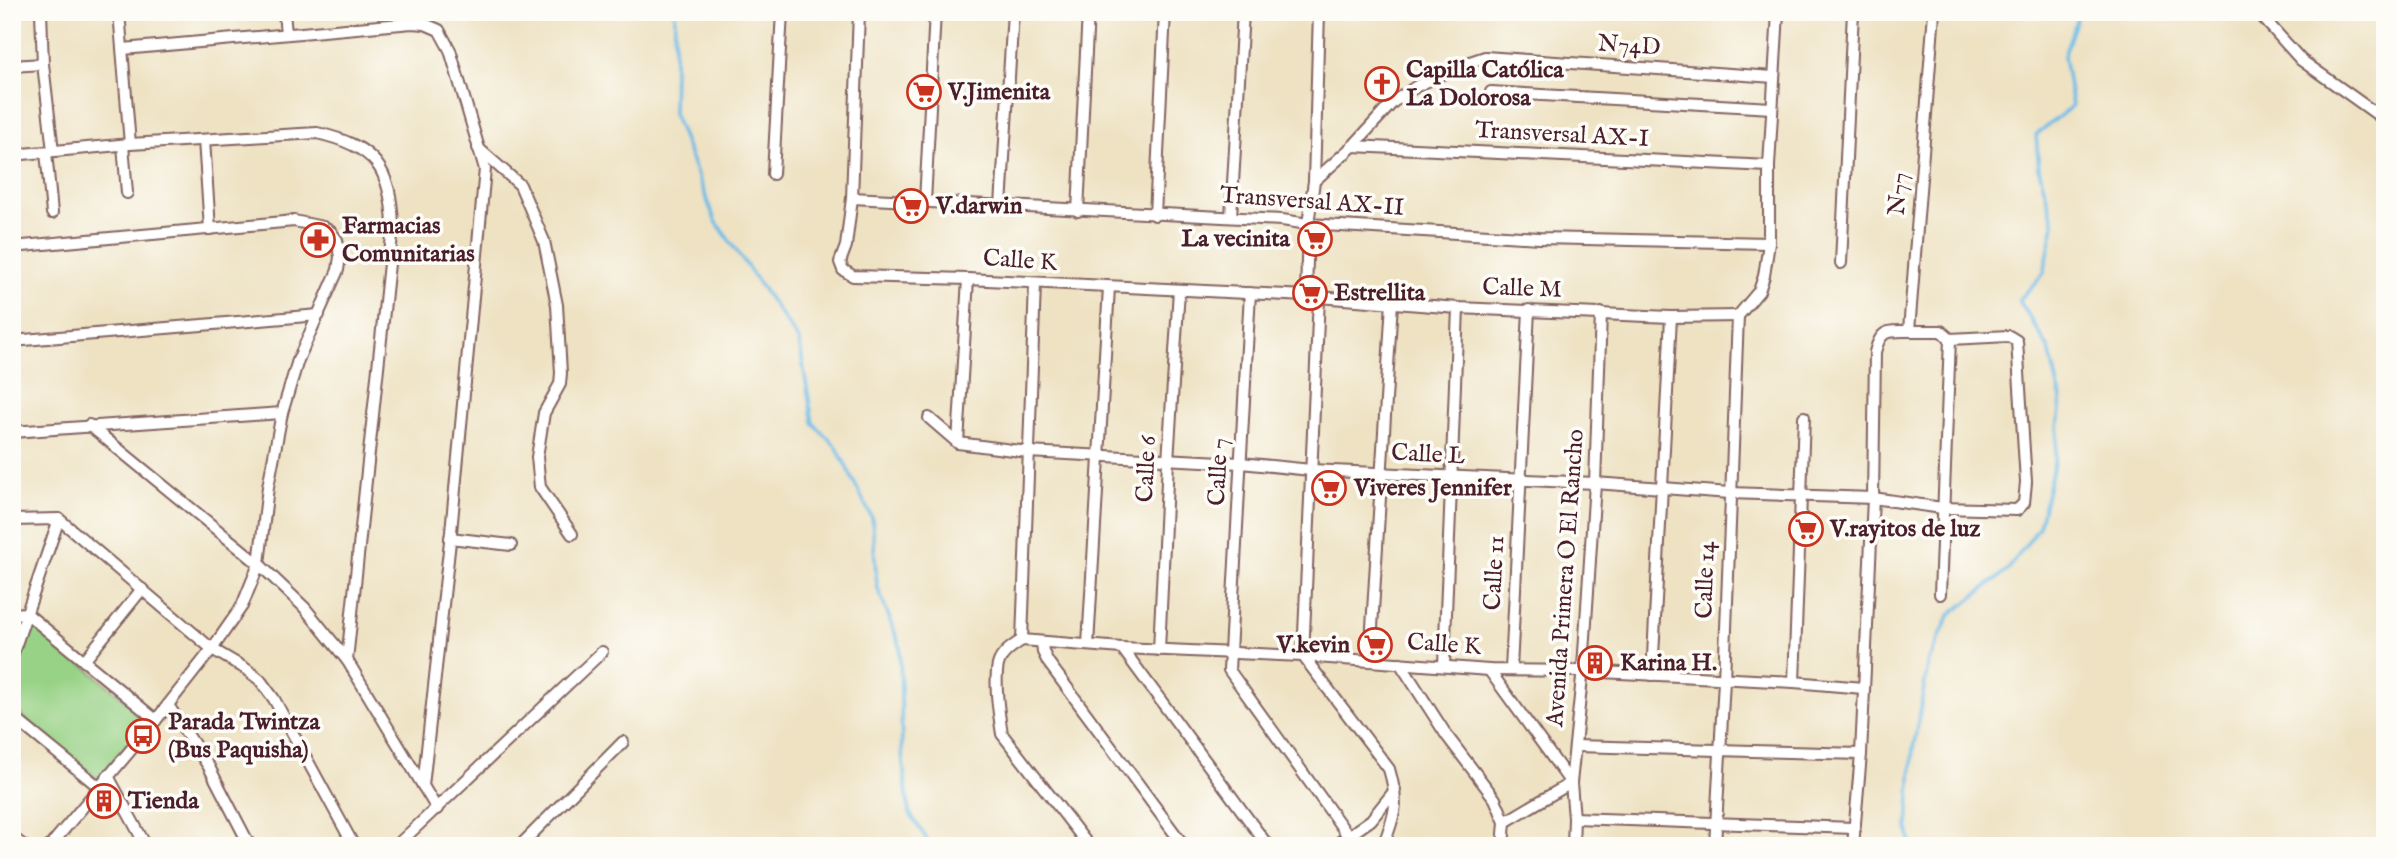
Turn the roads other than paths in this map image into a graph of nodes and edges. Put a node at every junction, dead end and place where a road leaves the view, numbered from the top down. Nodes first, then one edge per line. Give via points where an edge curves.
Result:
1 (41, 12) edge
2 (119, 12) edge
3 (284, 12) edge
4 (782, 12) edge
5 (859, 12) edge
6 (935, 12) edge
7 (1013, 12) edge
8 (1088, 12) edge
9 (1165, 12) edge
10 (1243, 12) edge
11 (1319, 12) edge
12 (1778, 12) edge
13 (1853, 12) edge
14 (1934, 12) edge
15 (2258, 12) edge
16 (286, 34) junction
17 (122, 49) junction
18 (43, 64) junction
19 (12, 66) edge
20 (1774, 77) junction
21 (1491, 92) dead end
22 (1772, 108) junction
23 (2385, 120) edge
24 (204, 140) junction
25 (126, 144) junction
26 (1353, 146) junction
27 (478, 148) junction
28 (50, 152) junction
29 (12, 155) edge
30 (1769, 166) junction
31 (773, 174) dead end
32 (1314, 181) junction
33 (127, 193) dead end
34 (852, 198) junction
35 (925, 202) junction
36 (1001, 206) junction
37 (1079, 211) junction
38 (52, 213) dead end
39 (1155, 215) junction
40 (1231, 217) junction
41 (1308, 224) junction
42 (210, 229) junction
43 (1769, 243) junction
44 (12, 247) edge
45 (1842, 263) dead end
46 (968, 279) junction
47 (1035, 284) junction
48 (1109, 287) junction
49 (1179, 290) junction
50 (1250, 293) junction
51 (1306, 296) junction
52 (1319, 297) junction
53 (1392, 302) junction
54 (1458, 308) junction
55 (1529, 310) junction
56 (1601, 313) junction
57 (319, 315) junction
58 (1738, 316) junction
59 (1671, 317) junction
60 (1909, 331) junction
61 (1950, 339) junction
62 (12, 341) edge
63 (282, 413) junction
64 (1804, 417) dead end
65 (929, 418) dead end
66 (89, 425) junction
67 (12, 432) edge
68 (958, 443) junction
69 (1028, 452) junction
70 (1101, 455) junction
71 (1168, 461) junction
72 (1241, 463) junction
73 (1311, 470) junction
74 (1380, 473) junction
75 (1452, 478) junction
76 (1522, 481) junction
77 (1595, 483) junction
78 (1661, 488) junction
79 (1730, 493) junction
80 (1802, 496) junction
81 (1873, 498) junction
82 (1942, 508) junction
83 (59, 519) junction
84 (12, 520) edge
85 (572, 534) dead end
86 (450, 538) junction
87 (511, 545) dead end
88 (259, 564) junction
89 (142, 589) junction
90 (1940, 594) dead end
91 (26, 613) junction
92 (12, 614) edge
93 (1022, 640) junction
94 (1042, 642) junction
95 (1087, 645) junction
96 (1122, 648) junction
97 (212, 649) junction
98 (1159, 650) junction
99 (602, 652) dead end
100 (1230, 653) junction
101 (12, 656) edge
102 (1303, 656) junction
103 (347, 660) junction
104 (1370, 660) junction
105 (84, 661) junction
106 (1400, 663) junction
107 (1444, 665) junction
108 (1511, 669) junction
109 (1489, 670) junction
110 (1583, 671) junction
111 (1652, 675) junction
112 (1724, 680) junction
113 (1794, 682) junction
114 (1863, 688) junction
115 (168, 705) junction
116 (12, 716) edge
117 (156, 720) junction
118 (623, 743) dead end
119 (1576, 746) junction
120 (1720, 750) junction
121 (1860, 754) junction
122 (108, 776) junction
123 (1571, 783) junction
124 (423, 786) junction
125 (99, 787) junction
126 (1395, 790) junction
127 (437, 809) junction
128 (1574, 818) junction
129 (1371, 820) junction
130 (1505, 822) junction
131 (1715, 822) junction
132 (1854, 828) junction
133 (1389, 830) junction
134 (12, 836) edge
135 (1349, 837) junction
136 (1384, 845) edge
137 (23, 846) edge
138 (50, 846) edge
139 (146, 846) edge
140 (250, 846) edge
141 (354, 846) edge
142 (397, 846) edge
143 (520, 846) edge
144 (1089, 846) edge
145 (1184, 846) edge
146 (1268, 846) edge
147 (1334, 846) edge
148 (1503, 846) edge
149 (1573, 846) edge
150 (1715, 846) edge
151 (1853, 846) edge

1 - 18 street
2 - 17 street
3 - 16 street
4 - 31 street
5 - 34 street
6 - 35 street
7 - 36 street
8 - 37 street
9 - 39 street
10 - 40 street
11 - 32 street
12 - 20 street
13 - 45 street
14 - 60 street, N77
15 - 23 street via 2301,60
16 - 17 street
16 - 27 street via 412,23 439,30 450,50
17 - 25 street
18 - 19 street
18 - 28 street
20 - 22 street
20 - 26 street, N74D via 1485,57 1417,86 1394,102
21 - 22 street
22 - 30 street
24 - 25 street
24 - 42 street
24 - 103 street via 317,133 341,138 368,153 388,181 393,226
25 - 28 street
25 - 33 street
26 - 30 street, Transversal AX-I
26 - 32 street, N74D
27 - 85 street via 520,185 544,241 557,305 561,373 544,413 537,457 540,487
27 - 86 street via 485,169
28 - 29 street
28 - 38 street
30 - 43 street
32 - 41 street
34 - 35 street, Transversal AX-II
34 - 46 street, Calle K via 841,266 848,275
35 - 36 street, Transversal AX-II
36 - 37 street, Transversal AX-II
37 - 39 street, Transversal AX-II
39 - 40 street, Transversal AX-II
40 - 41 street, Transversal AX-II
41 - 43 street, Transversal AX-II via 1539,238
41 - 51 street
42 - 44 street
42 - 57 street via 293,221 323,226 331,232 340,249 338,270
43 - 58 street via 1759,291
46 - 47 street, Calle K
46 - 68 street
47 - 48 street, Calle K
47 - 69 street
48 - 49 street, Calle K
48 - 70 street
49 - 50 street, Calle K
49 - 71 street, Calle 6
50 - 51 street, Calle K
50 - 72 street, Calle 7
51 - 52 street, Calle M
52 - 53 street, Calle M
52 - 73 street
53 - 54 street, Calle M
53 - 74 street
54 - 55 street, Calle M
54 - 75 street
55 - 56 street, Calle M
55 - 76 street, Calle 11
56 - 59 street, Calle M
56 - 77 street, Avenida Primera O El Rancho
57 - 62 street
57 - 63 street via 298,360
58 - 59 street, Calle M
58 - 79 street, Calle 14
59 - 78 street
60 - 61 street via 1941,331
60 - 81 street via 1884,332 1875,352
61 - 82 street
61 - 82 street, Calle L via 2009,335 2017,341 2026,482 2024,503 2017,510
63 - 66 street
63 - 88 street
64 - 80 street
65 - 68 street
66 - 67 street
66 - 88 street
68 - 69 street, Calle L
69 - 70 street, Calle L
69 - 93 street
70 - 71 street, Calle L
70 - 95 street
71 - 72 street, Calle L
71 - 98 street, Calle 6
72 - 73 street, Calle L
72 - 100 street, Calle 7
73 - 74 street, Calle L
73 - 102 street
74 - 75 street, Calle L
74 - 104 street
75 - 76 street, Calle L
75 - 107 street
76 - 77 street, Calle L
76 - 108 street, Calle 11
77 - 78 street, Calle L
77 - 110 street, Avenida Primera O El Rancho
78 - 79 street, Calle L
78 - 111 street
79 - 80 street, Calle L
79 - 112 street, Calle 14
80 - 81 street, Calle L
80 - 113 street
81 - 82 street, Calle L
81 - 114 street
82 - 90 street
83 - 84 street
83 - 89 street
83 - 91 street
86 - 87 street
86 - 124 street
88 - 97 street via 242,606
88 - 103 street via 304,607
89 - 97 street
89 - 105 street
91 - 92 street
91 - 101 street
91 - 105 street
93 - 94 street, Calle K
93 - 144 street via 998,664 1002,734
94 - 95 street, Calle K
94 - 145 street via 1048,662
95 - 96 street, Calle K
96 - 98 street, Calle K
96 - 146 street
97 - 115 street
97 - 141 street via 253,675 274,699
98 - 100 street, Calle K
99 - 127 street
100 - 102 street, Calle K
100 - 135 street via 1229,670
102 - 104 street, Calle K
102 - 126 street via 1389,769
103 - 124 street
104 - 106 street, Calle K
105 - 117 street
106 - 107 street, Calle K
106 - 130 street via 1495,800
107 - 109 street, Calle K
108 - 109 street, Calle K
108 - 110 street, Calle K
109 - 123 street
110 - 111 street, Calle K
110 - 119 street, Avenida Primera O El Rancho
111 - 112 street, Calle K
112 - 113 street, Calle K
112 - 120 street, Calle 14
113 - 114 street, Calle K
114 - 121 street
115 - 117 street
115 - 140 street via 209,767
116 - 125 street
117 - 122 street
118 - 143 street
119 - 120 street
119 - 123 street, Avenida Primera O El Rancho
120 - 121 street
120 - 131 street, Calle 14
121 - 132 street
122 - 125 street
122 - 139 street
123 - 128 street, Avenida Primera O El Rancho
123 - 130 street
124 - 127 street
125 - 138 street
126 - 129 street
126 - 133 street via 1396,811
127 - 142 street
128 - 131 street
128 - 149 street, Avenida Primera O El Rancho
129 - 133 street
129 - 135 street
130 - 148 street
131 - 132 street
131 - 150 street, Calle 14
132 - 151 street
133 - 136 street
134 - 137 street
135 - 147 street

